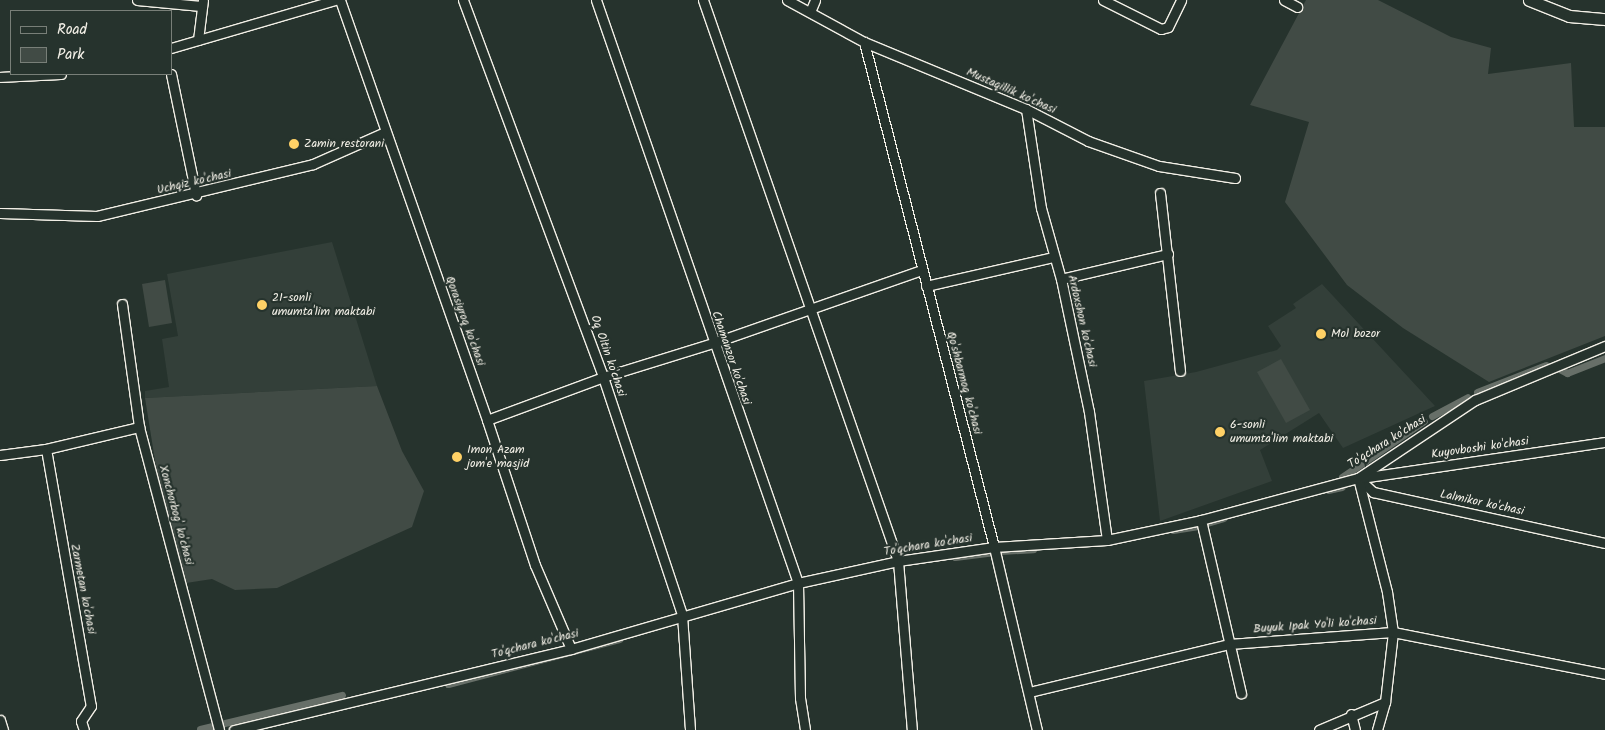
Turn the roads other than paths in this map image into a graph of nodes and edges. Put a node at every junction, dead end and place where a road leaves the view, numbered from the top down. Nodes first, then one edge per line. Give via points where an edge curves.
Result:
1 (137, 0) edge
2 (336, 0) edge
3 (340, 0) edge
4 (463, 0) edge
5 (596, 0) edge
6 (703, 0) edge
7 (787, 0) edge
8 (815, 0) edge
9 (1102, 0) edge
10 (1181, 0) edge
11 (1284, 0) edge
12 (1529, 0) edge
13 (202, 3) edge
14 (1555, 6) edge
15 (1297, 7) dead end
16 (810, 12) junction
17 (1605, 20) edge
18 (198, 40) junction
19 (864, 42) junction
20 (172, 48) edge
21 (40, 75) edge
22 (171, 75) edge
23 (0, 77) edge
24 (1026, 109) junction
25 (385, 132) junction
26 (1235, 178) dead end
27 (1160, 193) dead end
28 (196, 195) junction
29 (0, 213) edge
30 (1168, 254) junction
31 (1054, 257) junction
32 (922, 270) junction
33 (1061, 279) junction
34 (926, 286) junction
35 (122, 304) dead end
36 (808, 310) junction
37 (713, 343) junction
38 (1605, 346) edge
39 (1180, 370) dead end
40 (603, 377) junction
41 (487, 420) junction
42 (139, 427) junction
43 (1605, 442) edge
44 (46, 449) junction
45 (0, 456) edge
46 (1358, 478) junction
47 (1201, 520) junction
48 (1107, 540) junction
49 (1605, 543) edge
50 (994, 547) junction
51 (898, 561) junction
52 (798, 583) junction
53 (682, 615) junction
54 (1393, 632) junction
55 (1229, 644) junction
56 (571, 649) junction
57 (1605, 674) edge
58 (1029, 692) junction
59 (1241, 693) dead end
60 (1385, 702) junction
61 (1351, 714) junction
62 (0, 720) edge
63 (3, 730) edge
64 (84, 730) edge
65 (219, 730) edge
66 (234, 730) edge
67 (690, 730) edge
68 (805, 730) edge
69 (912, 730) edge
70 (1036, 730) edge
71 (1319, 730) edge
72 (1355, 730) edge
73 (1377, 730) edge

1 - 13 street
2 - 18 street
3 - 25 street, Qorasiyroq ko'chasi
4 - 40 street, Oq Oltin ko'chasi
5 - 37 street, Chamanzor ko'chasi
6 - 36 street
7 - 16 street, Mustaqillik ko'chasi
8 - 16 street
9 - 10 street via 1155,27 1168,27
11 - 15 street
12 - 14 main road
13 - 18 street
14 - 17 main road
16 - 19 street, Mustaqillik ko'chasi
18 - 20 street
19 - 24 street, Mustaqillik ko'chasi
19 - 32 street, Qo'shbarmoq ko'chasi
21 - 23 street
22 - 28 street
24 - 26 street, Mustaqillik ko'chasi via 1088,141 1159,166
24 - 31 street, Ardoxshon ko'chasi via 1041,208
25 - 28 street, Uchqiz ko'chasi via 346,146 313,164
25 - 41 street, Qorasiyroq ko'chasi
27 - 30 street
28 - 29 street, Uchqiz ko'chasi via 97,216
30 - 33 street
30 - 39 street
31 - 33 street, Ardoxshon ko'chasi
31 - 34 street
32 - 34 street, Qo'shbarmoq ko'chasi
32 - 36 street
33 - 48 street, Ardoxshon ko'chasi via 1090,412
34 - 50 street, Qo'shbarmoq ko'chasi
35 - 42 street, Xonchorbog' ko'chasi
36 - 37 street
36 - 51 street
37 - 40 street
37 - 52 street, Chamanzor ko'chasi
38 - 46 street, To'qchara ko'chasi via 1475,400
40 - 41 street
40 - 53 street, Oq Oltin ko'chasi
41 - 56 street, Qorasiyroq ko'chasi via 535,566
42 - 44 street
42 - 65 street, Xonchorbog' ko'chasi
43 - 46 street, Kuyovboshi ko'chasi
44 - 45 street
44 - 64 street, Zarmetan ko'chasi via 91,706 81,721
46 - 47 street, To'qchara ko'chasi
46 - 49 street, Lalmikor ko'chasi via 1373,492
46 - 54 street via 1387,592
47 - 48 street, To'qchara ko'chasi
47 - 55 street
48 - 50 street, To'qchara ko'chasi
50 - 51 street, To'qchara ko'chasi
50 - 58 street, Qo'shbarmoq ko'chasi
51 - 52 street, To'qchara ko'chasi
51 - 69 street
52 - 53 street, To'qchara ko'chasi
52 - 68 street, Chamanzor ko'chasi via 800,698
53 - 56 street, To'qchara ko'chasi
53 - 67 street, Oq Oltin ko'chasi
54 - 55 street, Buyuk Ipak Yo'li ko'chasi
54 - 57 street, Buyuk Ipak Yo'li ko'chasi
54 - 60 street
55 - 58 street, Buyuk Ipak Yo'li ko'chasi
55 - 59 street
56 - 66 street, To'qchara ko'chasi
58 - 70 street, Qo'shbarmoq ko'chasi
60 - 61 street
60 - 73 street
61 - 71 street
61 - 72 street
62 - 63 street

